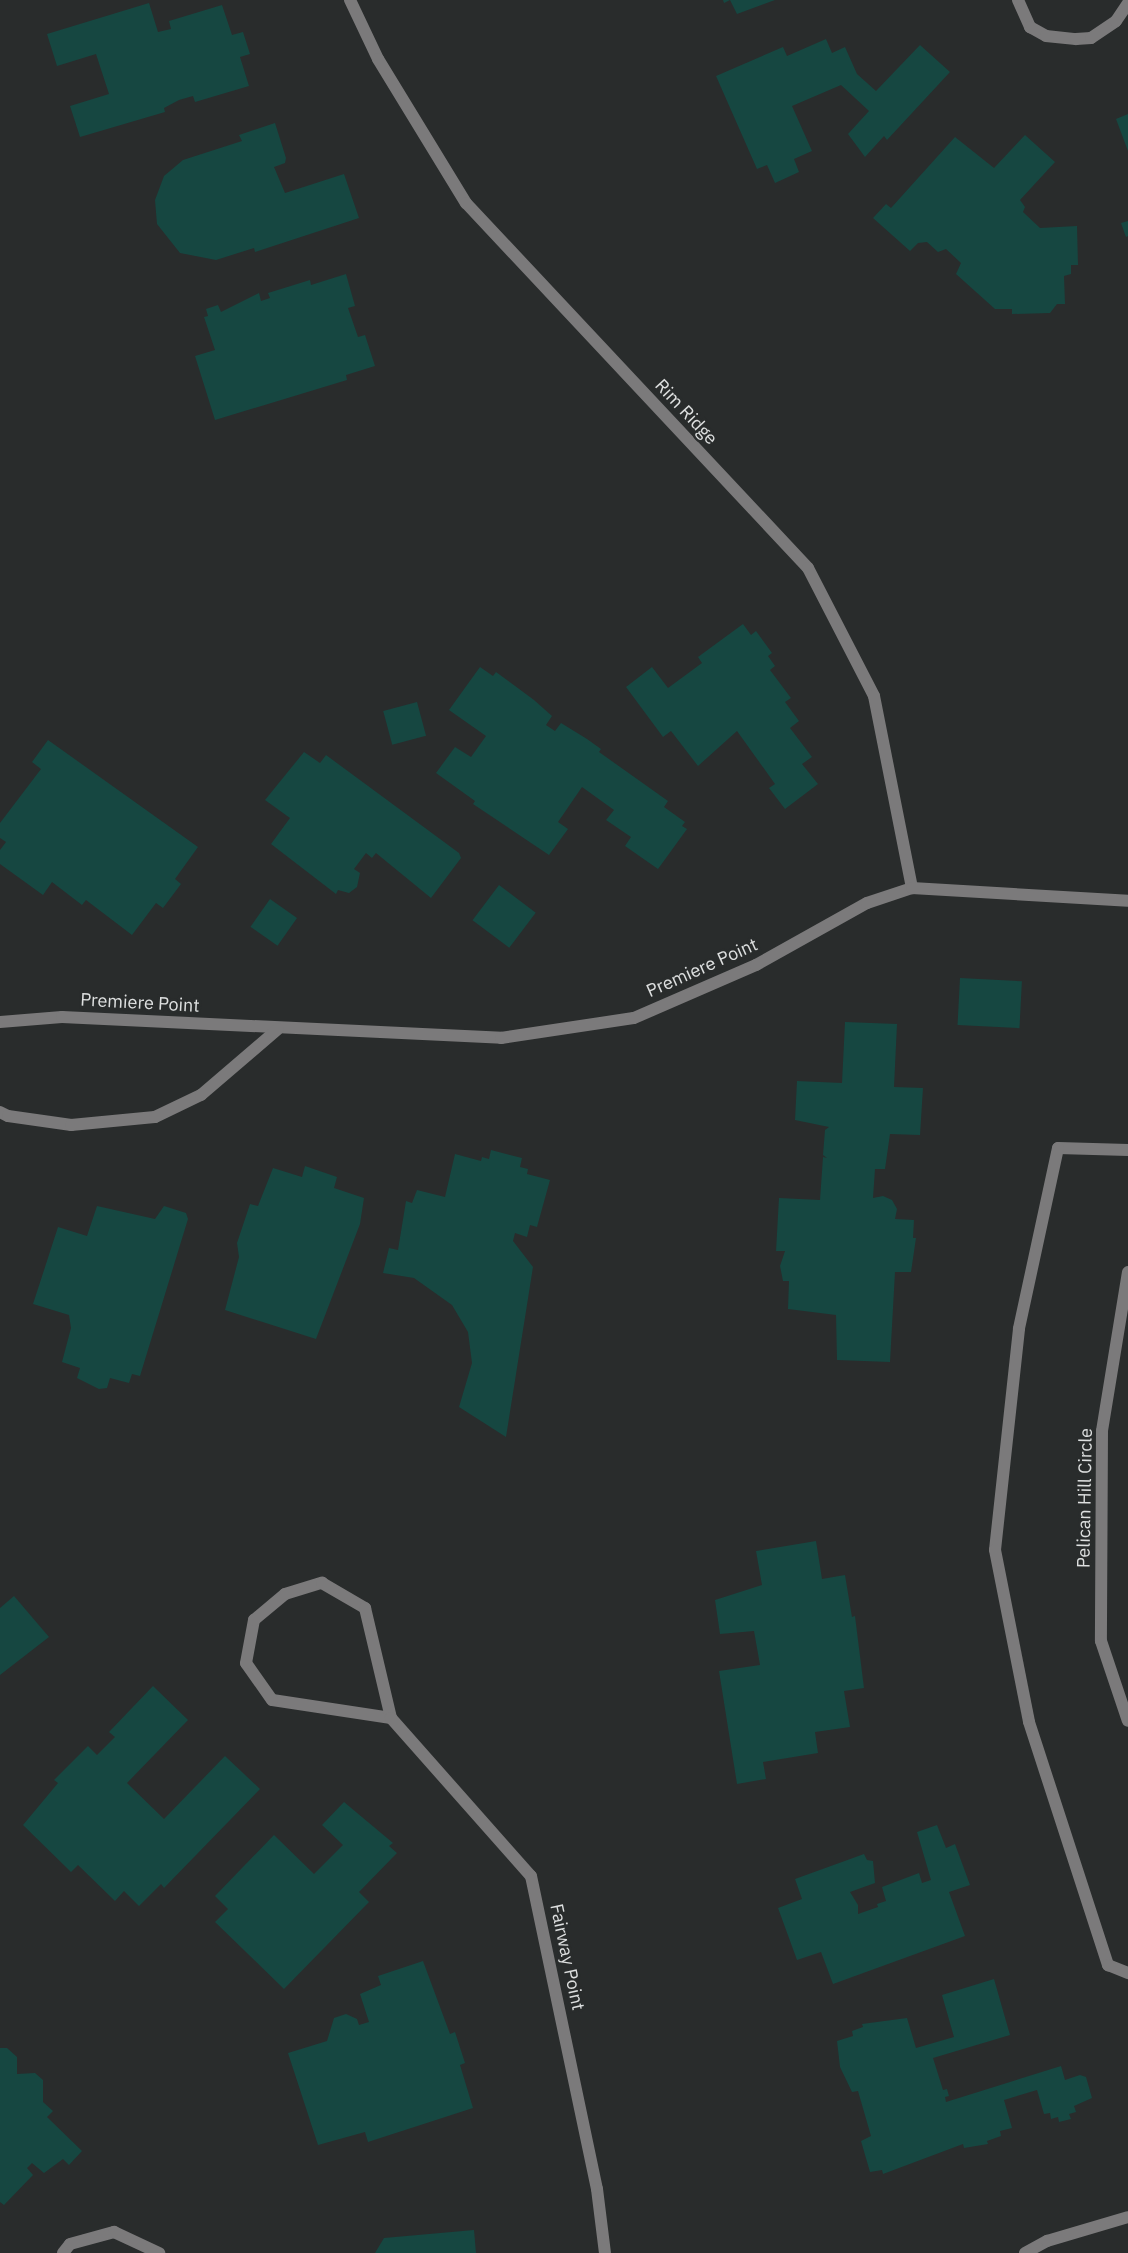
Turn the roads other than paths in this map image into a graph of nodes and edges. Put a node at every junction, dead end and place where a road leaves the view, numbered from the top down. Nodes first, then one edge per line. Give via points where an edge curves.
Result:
1 (350, 0) edge
2 (1018, 0) edge
3 (1128, 3) edge
4 (912, 888) junction
5 (1128, 901) edge
6 (0, 1022) edge
7 (278, 1029) junction
8 (0, 1112) edge
9 (1128, 1150) edge
10 (1128, 1272) edge
11 (391, 1718) junction
12 (1128, 1721) edge
13 (1128, 1973) edge
14 (1128, 2217) edge
15 (63, 2253) edge
16 (159, 2253) edge
17 (605, 2253) edge
18 (1025, 2253) edge

1 - 4 street, Rim Ridge via 378,59 466,203 807,568 874,696
2 - 3 street via 1030,27 1046,36 1076,39 1091,38 1116,21
4 - 5 street, Premiere Point
4 - 7 street, Premiere Point via 867,903 756,965 634,1018 501,1038
6 - 7 street, Premiere Point via 62,1017
7 - 8 street via 201,1095 155,1117 71,1125
9 - 13 street via 1058,1148 1019,1329 995,1550 1029,1722 1107,1965
10 - 12 street, Pelican Hill Circle via 1102,1431 1101,1629 1101,1641
11 - 11 street, Fairway Point via 365,1608 322,1583 285,1594 254,1620 246,1663 272,1700
11 - 17 street, Fairway Point via 531,1876 597,2189
14 - 18 street via 1047,2241
15 - 16 street via 70,2244 114,2232

